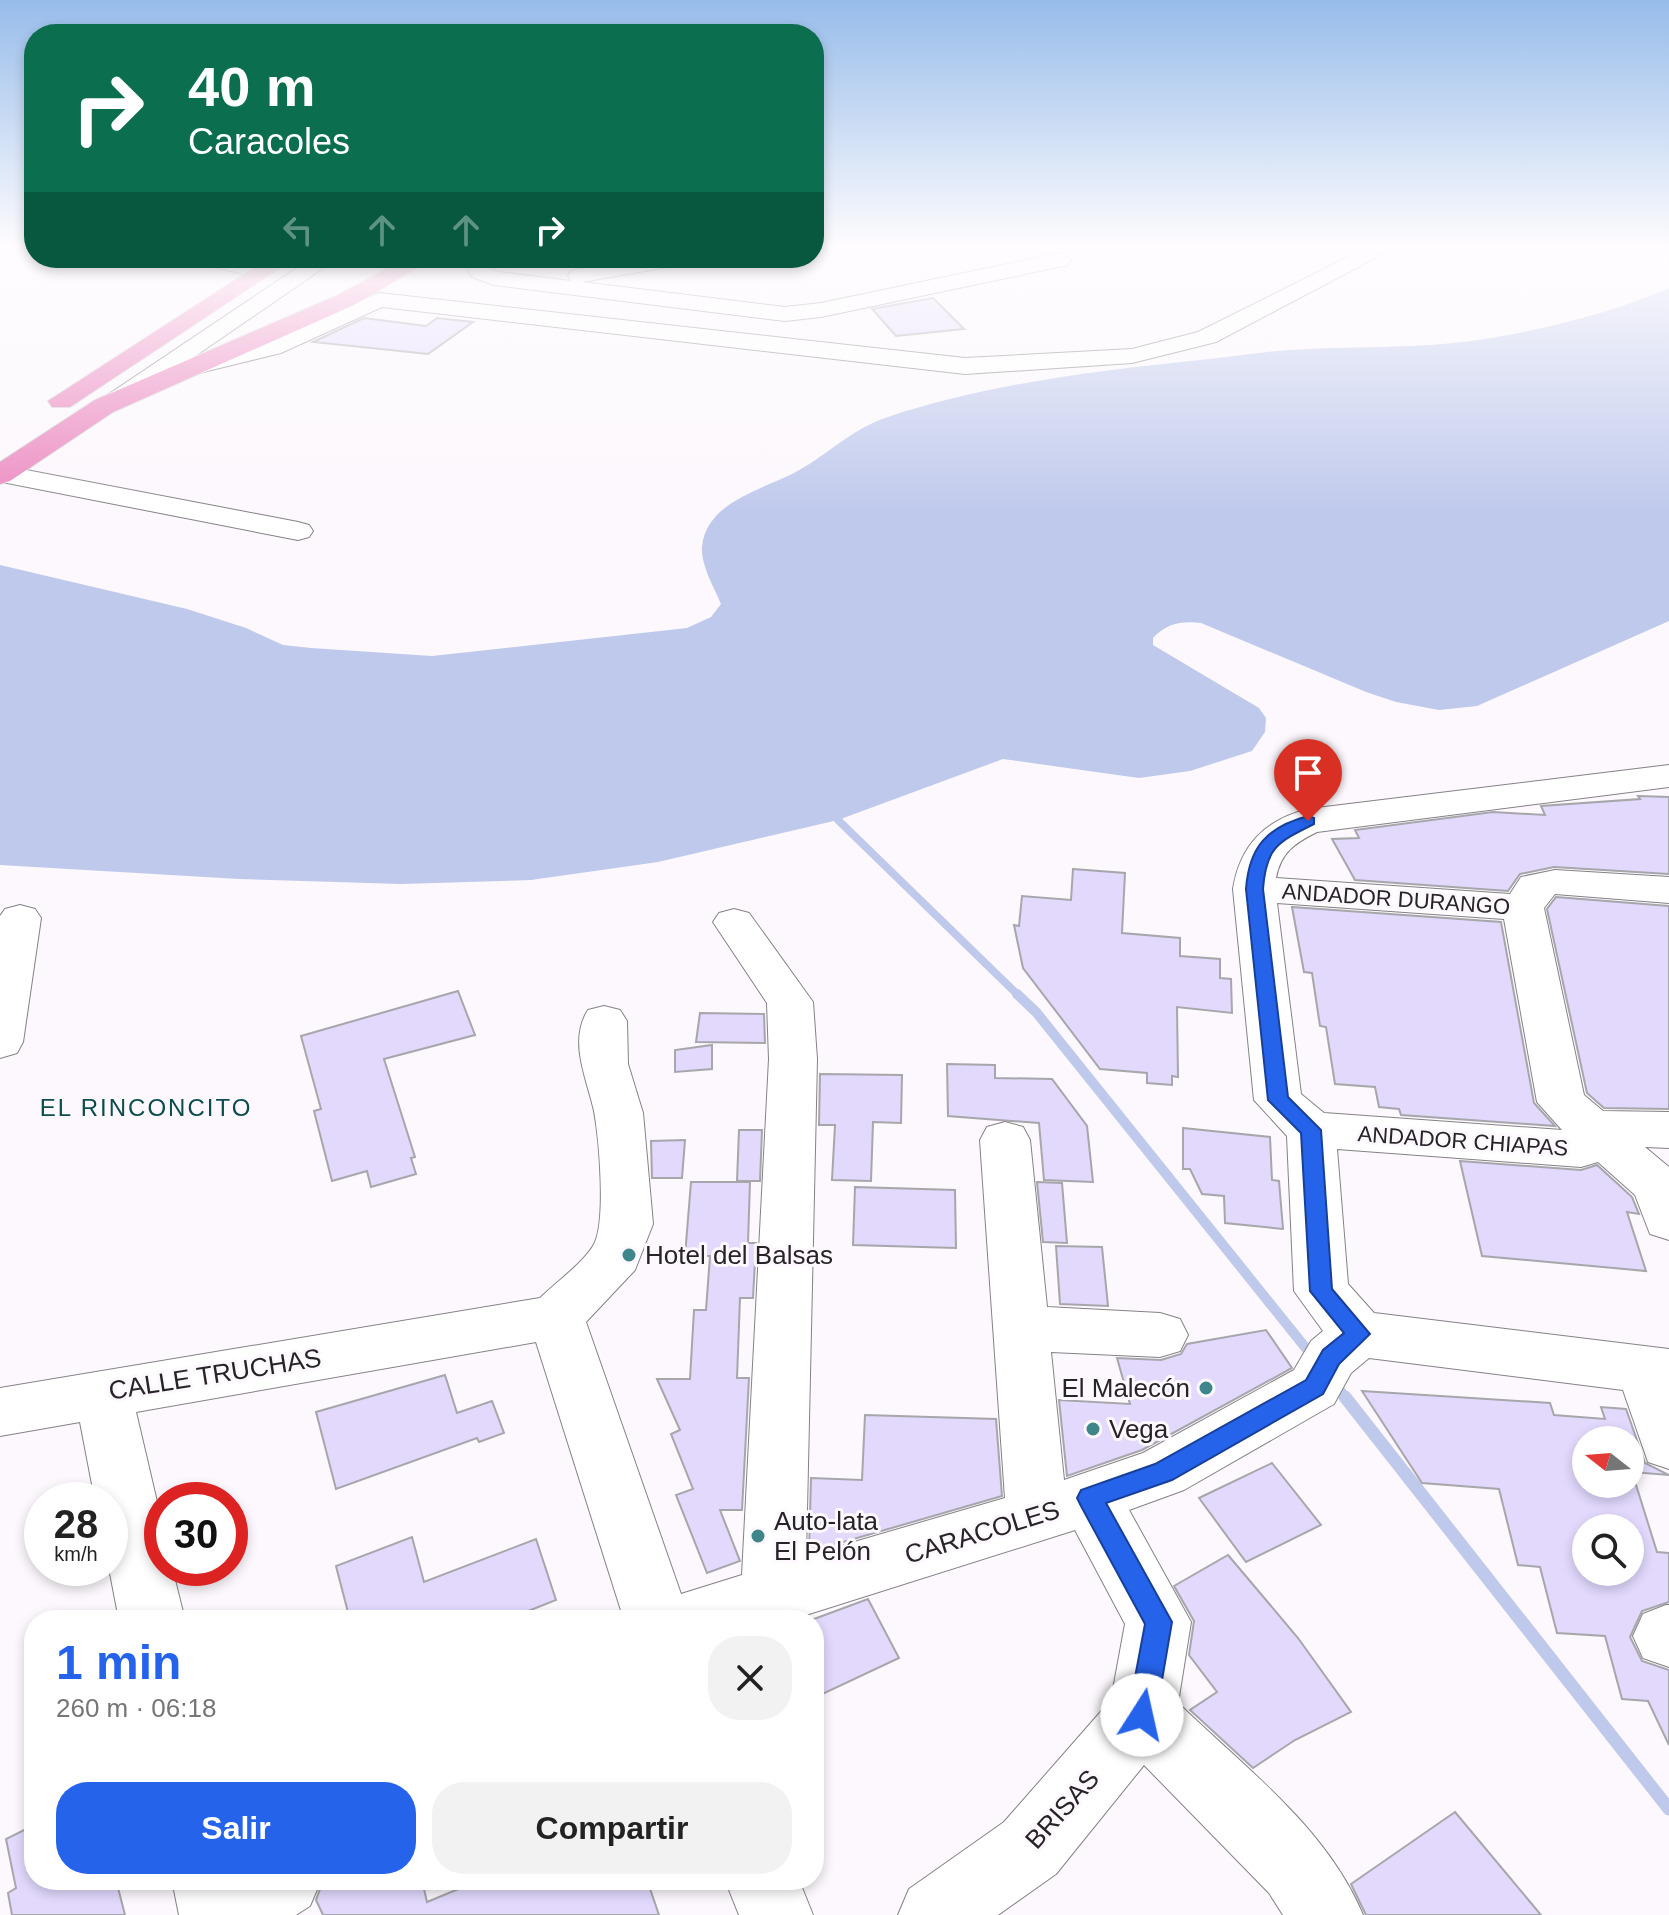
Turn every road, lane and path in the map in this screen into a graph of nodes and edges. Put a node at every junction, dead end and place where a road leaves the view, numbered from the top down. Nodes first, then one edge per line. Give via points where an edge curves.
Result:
1 (165, 334) edge
2 (212, 334) edge
3 (266, 334) edge
4 (302, 334) edge
5 (684, 334) edge
6 (1212, 334) edge
7 (191, 367) junction
8 (104, 406) junction
9 (39, 415) dead end
10 (1, 474) edge
11 (298, 531) dead end
12 (1669, 776) edge
13 (1254, 889) junction
14 (1669, 890) edge
15 (1523, 908) junction
16 (20, 918) dead end
17 (734, 922) dead end
18 (604, 1021) dead end
19 (0, 1042) edge
20 (1669, 1130) edge
21 (1328, 1131) junction
22 (1597, 1132) junction
23 (1005, 1140) dead end
24 (1669, 1220) edge
25 (556, 1317) junction
26 (1022, 1328) junction
27 (1160, 1335) dead end
28 (1335, 1359) junction
29 (1658, 1370) edge
30 (103, 1393) junction
31 (0, 1412) edge
32 (1669, 1444) edge
33 (1064, 1507) junction
34 (773, 1595) junction
35 (150, 1610) edge
36 (654, 1610) edge
37 (724, 1610) edge
38 (1142, 1715) junction
39 (211, 1890) edge
40 (269, 1890) edge
41 (766, 1890) edge
42 (216, 1915) edge
43 (231, 1915) edge
44 (776, 1915) edge
45 (935, 1915) edge
46 (1326, 1915) edge

1 - 9 highway
2 - 8 street
3 - 7 highway
4 - 7 street via 272,348
5 - 6 street via 965,366 1132,356
7 - 8 highway
8 - 10 highway
10 - 11 street
12 - 13 street via 1308,821 1274,837 1257,862
13 - 15 street, ANDADOR DURANGO
13 - 21 street via 1278,1100
14 - 15 street, ANDADOR DURANGO via 1555,882 1536,886
15 - 22 street via 1561,1102
16 - 19 street
17 - 34 street via 790,1002 793,1059
18 - 25 street via 604,1064 619,1113 627,1224 616,1256
20 - 22 street, ANDADOR CHIAPAS
21 - 22 street, ANDADOR CHIAPAS via 1581,1149
21 - 28 street via 1321,1291
22 - 24 street via 1658,1186
23 - 26 street
25 - 30 street, CALLE TRUCHAS
25 - 36 street
26 - 27 street
26 - 33 street
28 - 29 street
28 - 33 street, CARACOLES via 1163,1472
29 - 32 street
30 - 31 street, CALLE TRUCHAS
30 - 35 street
33 - 34 street, CARACOLES
33 - 38 street via 1158,1622
34 - 37 street, CARACOLES
38 - 45 street, BRISAS via 1030,1848
38 - 46 street via 1295,1867
39 - 42 street
40 - 43 street
41 - 44 street

